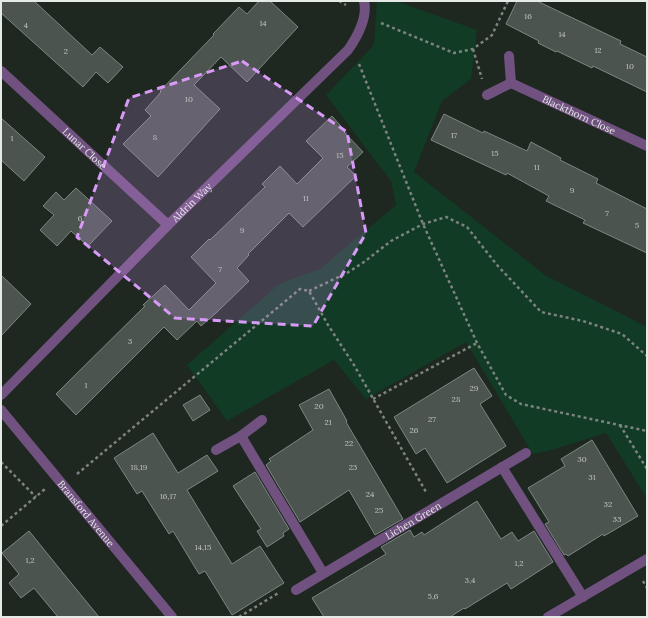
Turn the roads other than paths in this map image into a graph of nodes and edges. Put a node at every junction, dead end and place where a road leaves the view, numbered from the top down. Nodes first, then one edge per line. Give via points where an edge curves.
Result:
1 (364, 1) edge
2 (510, 56) dead end
3 (1, 71) edge
4 (511, 83) junction
5 (487, 95) road end
6 (647, 146) edge
7 (168, 225) junction
8 (1, 395) edge
9 (1, 410) edge
10 (262, 420) dead end
11 (241, 436) junction
12 (216, 450) dead end
13 (526, 452) dead end
14 (502, 467) junction
15 (647, 559) edge
16 (323, 573) junction
17 (296, 590) road end
18 (583, 597) junction
19 (172, 617) edge
20 (548, 617) edge

1 - 7 street, Aldrin Way via 364,16 359,34 348,50
2 - 4 street
3 - 7 street, Lunar Close
4 - 5 street
4 - 6 street, Blackthorn Close
7 - 8 street, Aldrin Way
9 - 19 street, Bransford Avenue
10 - 11 street
11 - 12 street
11 - 16 street
13 - 14 street, Lichen Green
14 - 16 street, Lichen Green
14 - 18 street
15 - 18 street
16 - 17 street, Lichen Green
18 - 20 street

